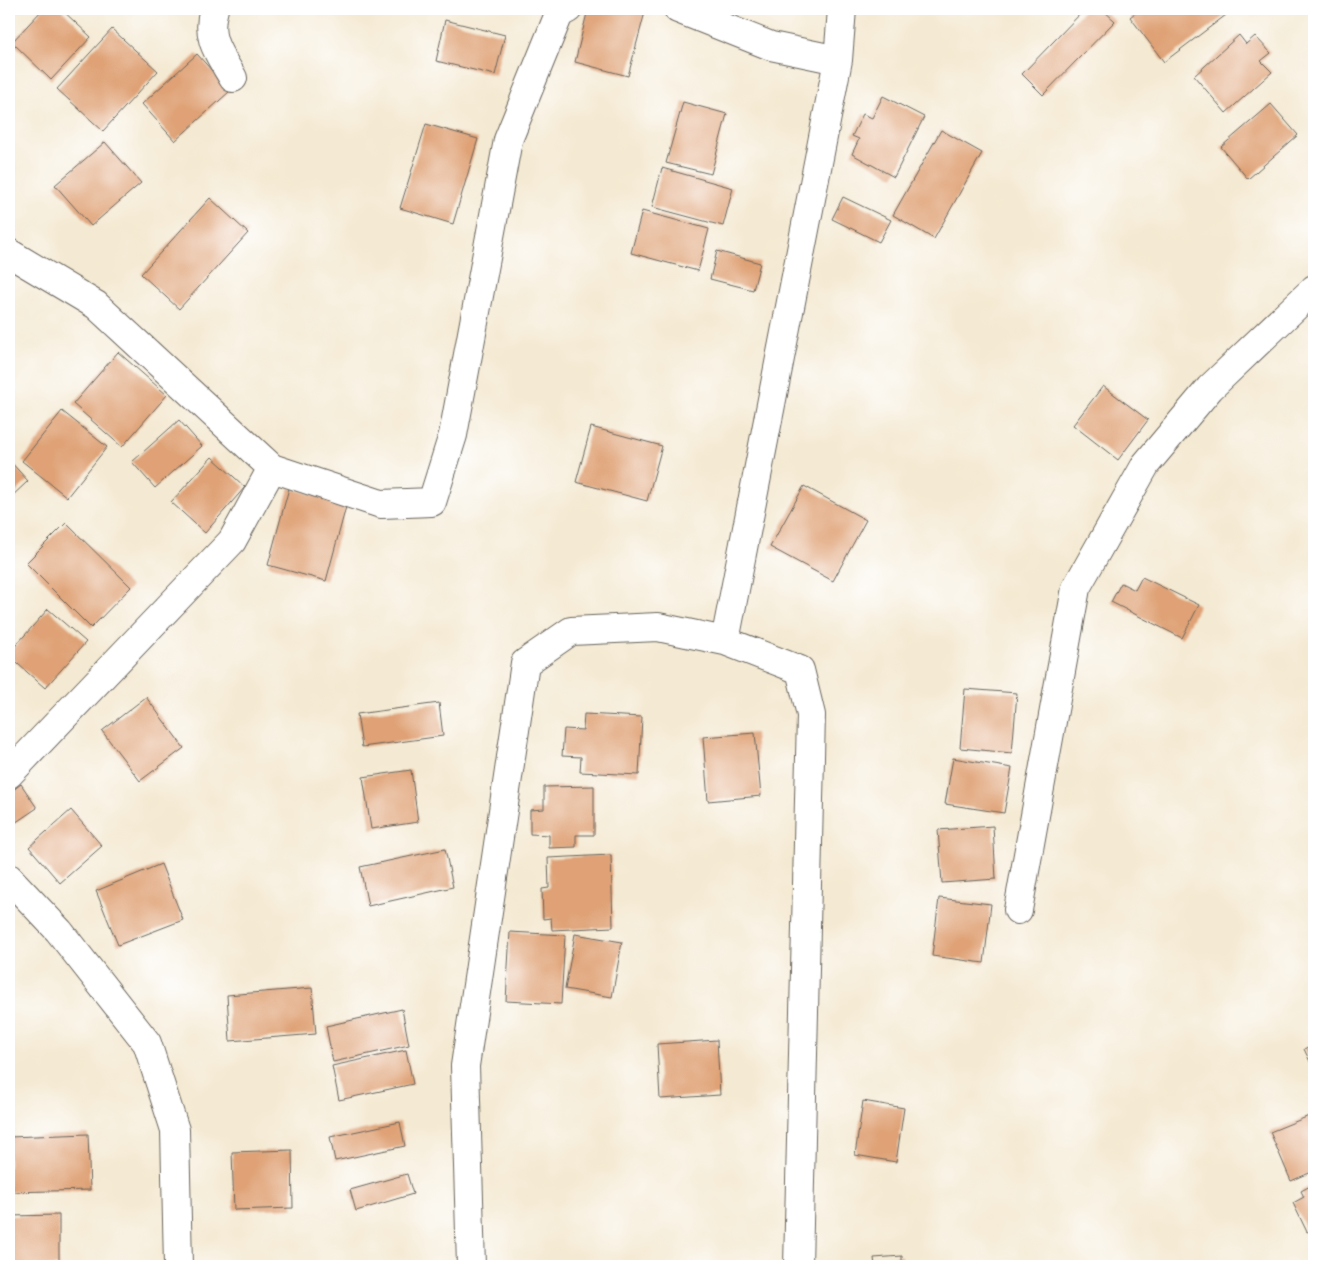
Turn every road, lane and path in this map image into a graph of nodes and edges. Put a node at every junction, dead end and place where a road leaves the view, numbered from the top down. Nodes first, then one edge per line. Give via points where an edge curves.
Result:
1 (214, 9) edge
2 (568, 9) edge
3 (678, 9) edge
4 (842, 9) edge
5 (838, 60) junction
6 (233, 78) dead end
7 (9, 253) edge
8 (1314, 289) edge
9 (272, 468) junction
10 (725, 641) junction
11 (9, 774) edge
12 (9, 878) edge
13 (1018, 910) dead end
14 (178, 1266) edge
15 (471, 1266) edge
16 (798, 1266) edge

1 - 6 street via 210,23 214,46
2 - 9 street via 558,14 508,140 453,435 432,502 381,504
3 - 5 street via 771,46
4 - 5 street
5 - 10 street
7 - 9 street via 96,305
8 - 13 street via 1210,388 1146,464 1076,588
9 - 11 street via 232,542
10 - 15 street via 658,627 571,631 525,663 465,1066
10 - 16 street via 800,670 811,715
12 - 14 street via 59,931 148,1043 175,1130

